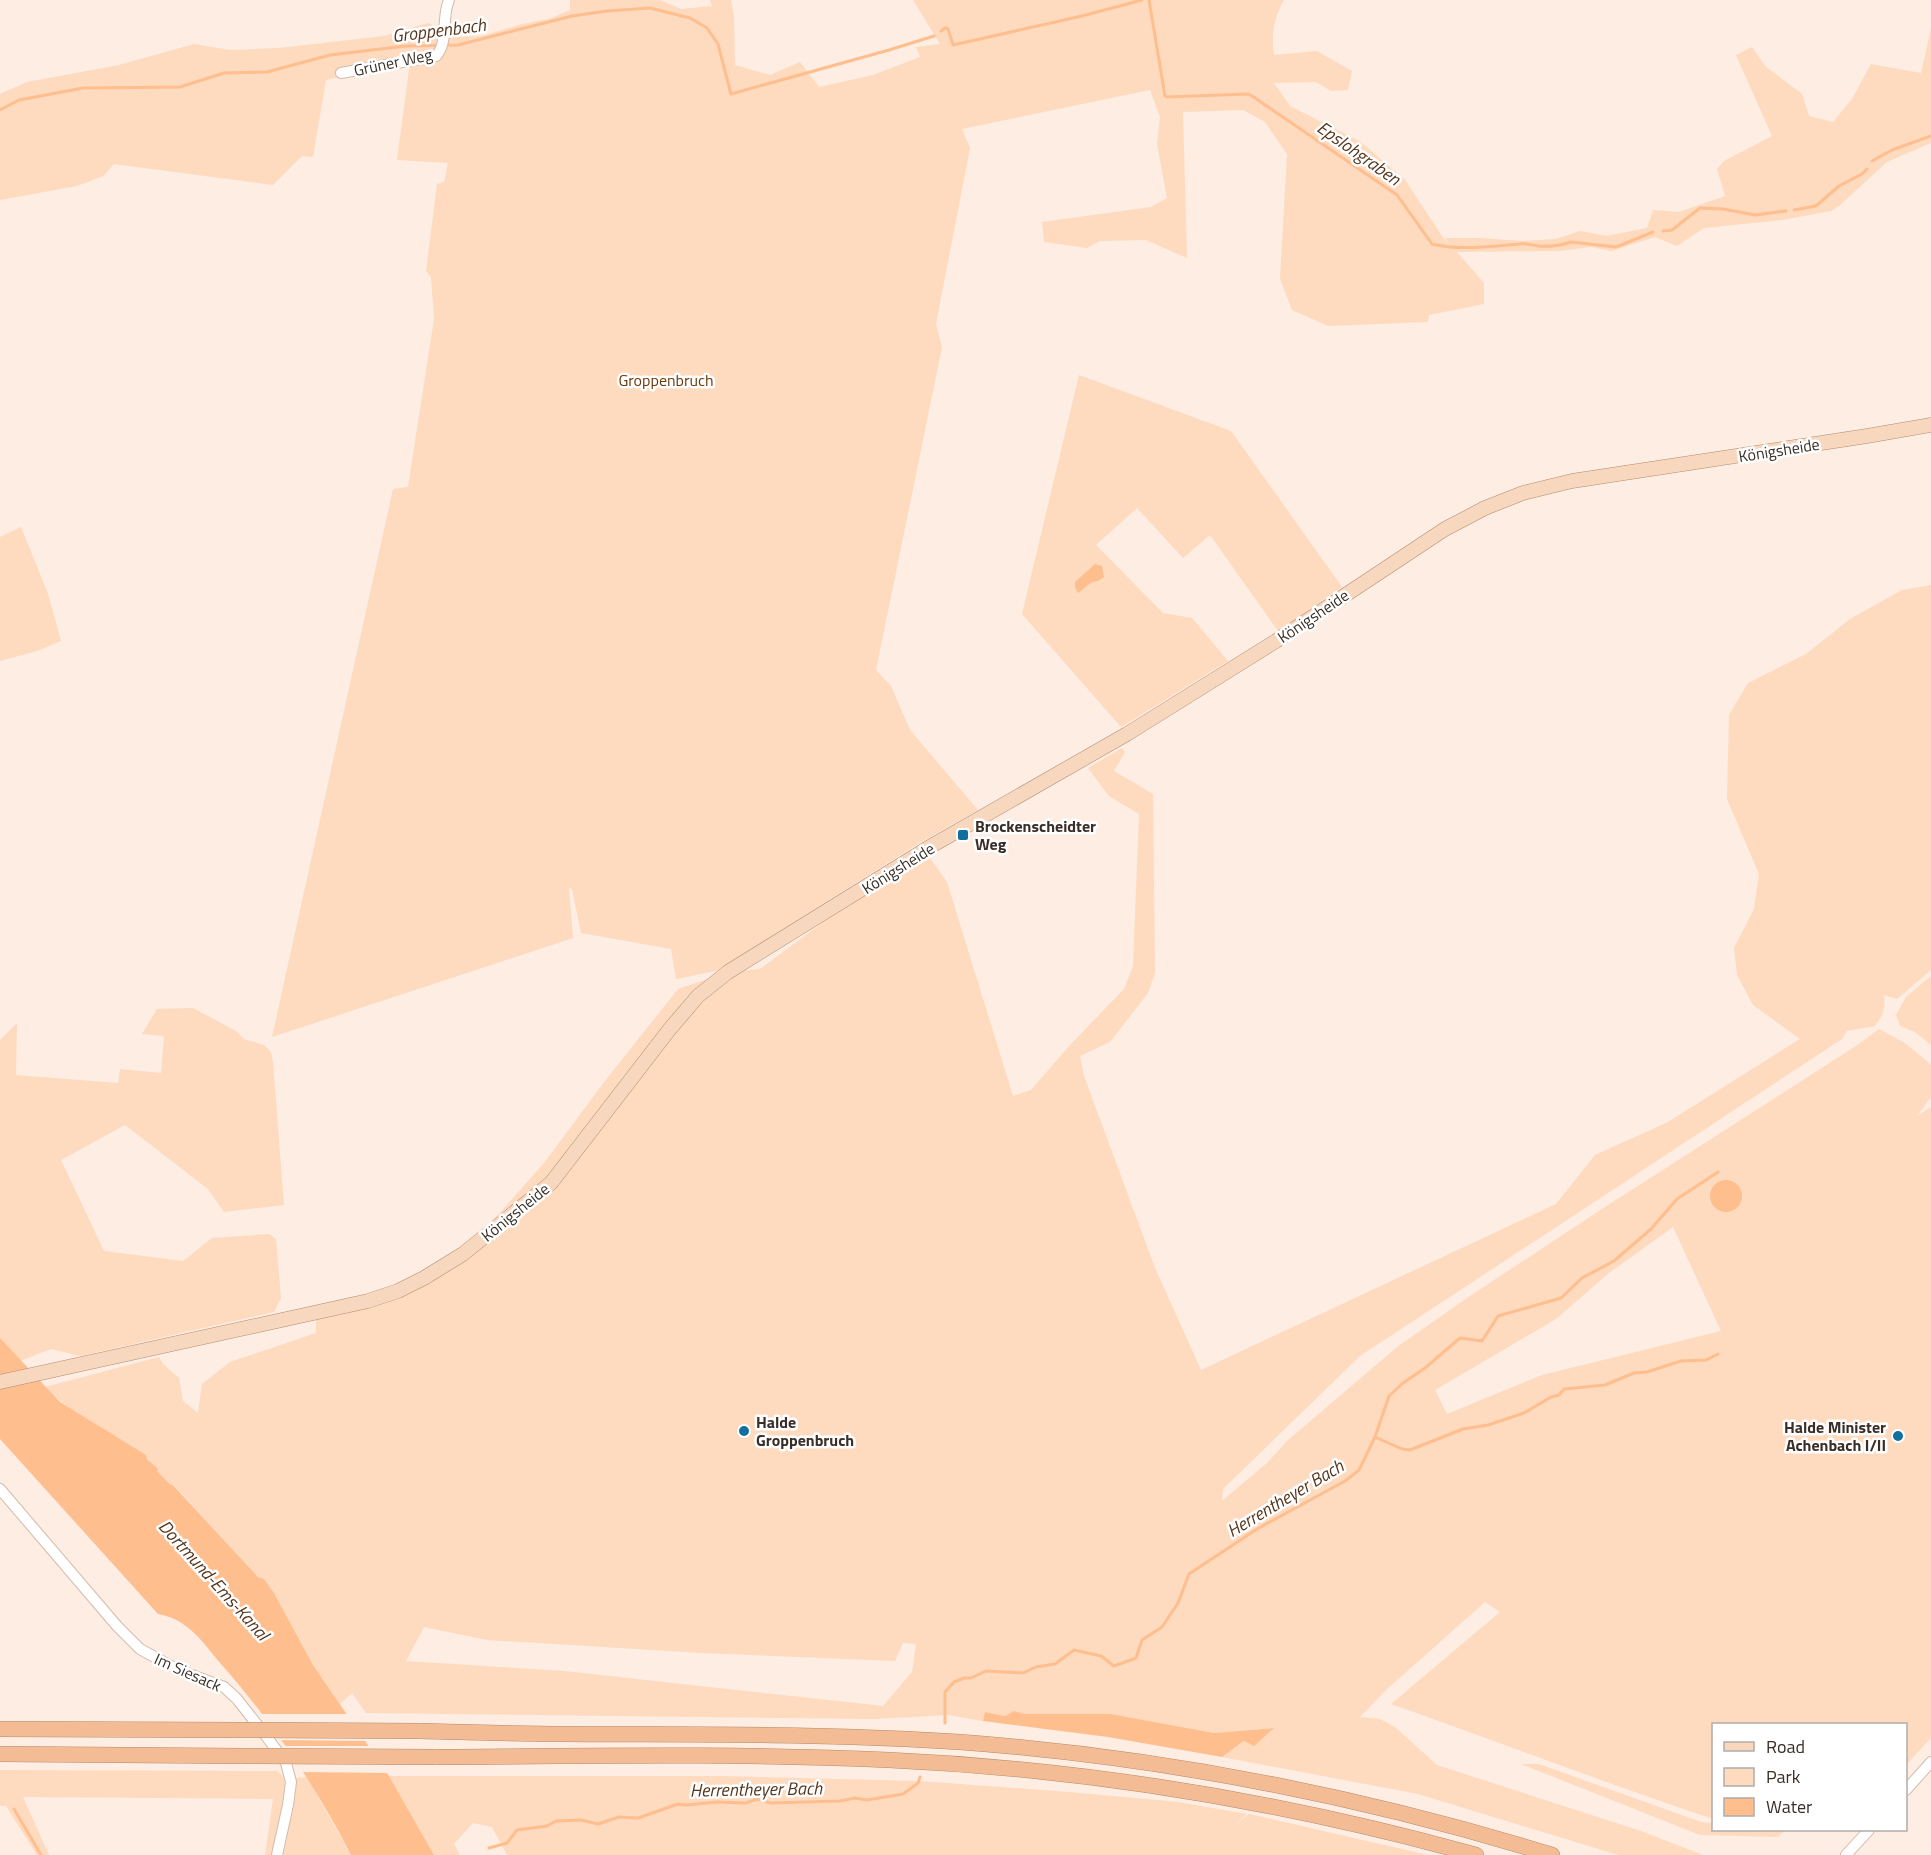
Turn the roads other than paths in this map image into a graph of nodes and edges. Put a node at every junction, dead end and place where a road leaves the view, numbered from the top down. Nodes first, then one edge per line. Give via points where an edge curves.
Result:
1 (449, 0) edge
2 (341, 73) dead end
3 (1931, 425) edge
4 (0, 1382) edge
5 (0, 1489) edge
6 (0, 1730) edge
7 (0, 1754) edge
8 (1931, 1762) edge
9 (1907, 1788) edge
10 (1868, 1831) edge
11 (277, 1855) edge
12 (1476, 1855) edge
13 (1552, 1855) edge
14 (1846, 1855) edge

1 - 2 street, Grüner Weg via 436,56
3 - 4 main road, Königsheide via 1572,481 1523,493 1485,508 1445,529 1127,734 933,845 728,972 698,996 669,1030 551,1183 463,1254 424,1278 398,1292 369,1300
5 - 11 street, Im Siesack via 140,1649 178,1670 224,1687 286,1763 291,1782
6 - 13 highway, bridge via 861,1737 1028,1749 1149,1763 1335,1798
7 - 12 highway, bridge via 848,1758 1015,1769 1260,1804
8 - 9 street
10 - 14 street

